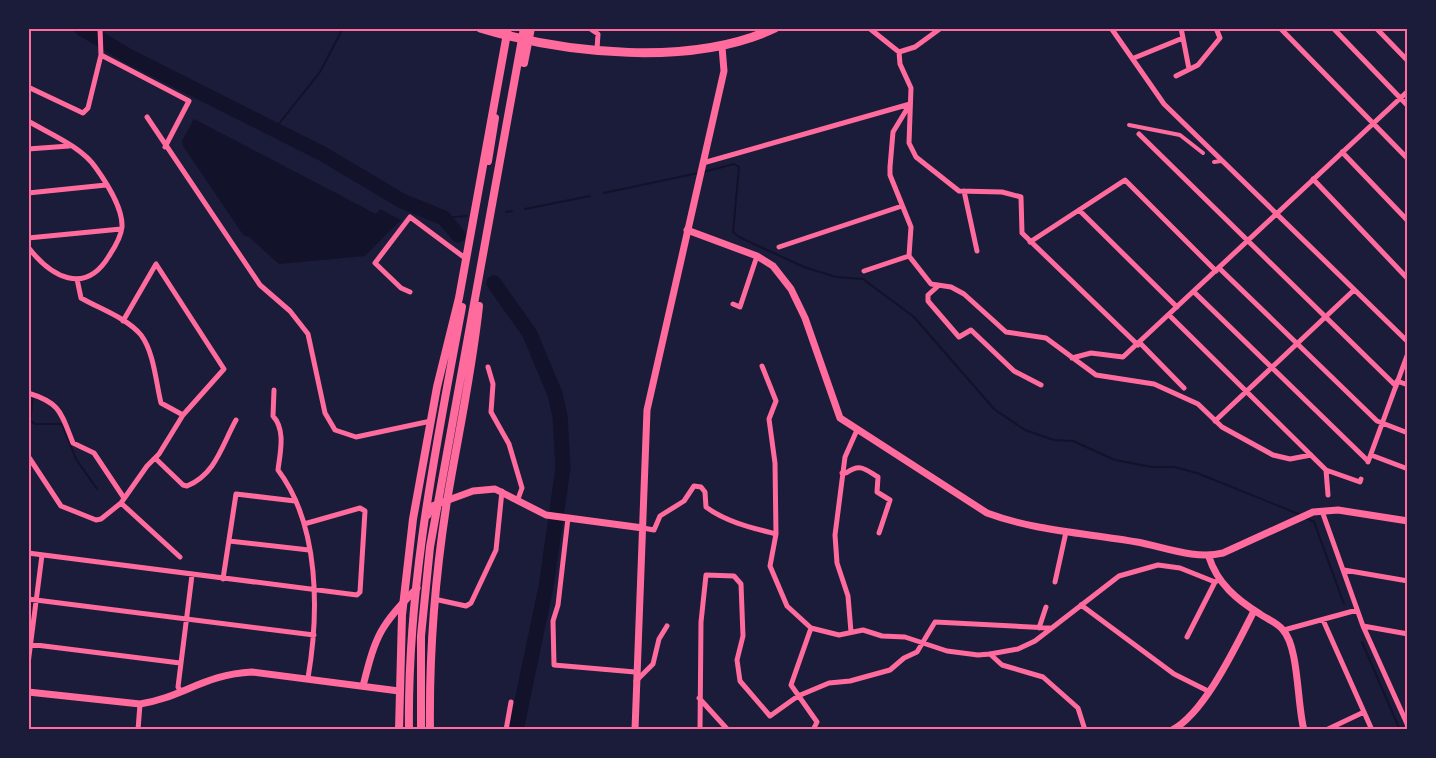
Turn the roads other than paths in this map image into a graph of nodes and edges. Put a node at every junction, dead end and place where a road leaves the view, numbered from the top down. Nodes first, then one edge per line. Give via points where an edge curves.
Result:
1 (100, 28) edge
2 (480, 28) edge
3 (524, 28) edge
4 (531, 28) edge
5 (589, 28) edge
6 (775, 28) edge
7 (869, 28) edge
8 (941, 28) edge
9 (1111, 28) edge
10 (1181, 28) edge
11 (1216, 28) edge
12 (1280, 28) edge
13 (1333, 28) edge
14 (1376, 28) edge
15 (508, 31) edge
16 (1184, 38) junction
17 (528, 41) junction
18 (722, 47) junction
19 (597, 49) junction
20 (898, 52) junction
21 (100, 53) junction
22 (1134, 58) junction
23 (1407, 61) edge
24 (1189, 69) junction
25 (1176, 76) dead end
26 (28, 87) edge
27 (1407, 92) edge
28 (1400, 99) junction
29 (910, 104) junction
30 (1407, 106) edge
31 (147, 117) dead end
32 (28, 121) edge
33 (1372, 123) junction
34 (1139, 134) joint
35 (70, 146) junction
36 (165, 147) junction
37 (28, 149) edge
38 (1342, 152) junction
39 (1203, 153) dead end
40 (1407, 159) edge
41 (1221, 161) junction
42 (1214, 162) dead end
43 (703, 163) junction
44 (1313, 179) junction
45 (106, 185) junction
46 (964, 191) junction
47 (28, 193) edge
48 (902, 206) junction
49 (1079, 210) junction
50 (1276, 213) junction
51 (1407, 221) edge
52 (121, 229) junction
53 (687, 230) junction
54 (28, 238) edge
55 (1247, 241) junction
56 (1030, 242) junction
57 (780, 247) dead end
58 (28, 248) edge
59 (977, 251) dead end
60 (757, 256) junction
61 (909, 256) junction
62 (465, 258) junction
63 (1217, 269) junction
64 (864, 271) dead end
65 (77, 279) junction
66 (1407, 279) edge
67 (937, 287) junction
68 (1354, 290) junction
69 (410, 292) dead end
70 (1194, 292) junction
71 (733, 304) dead end
72 (1177, 307) junction
73 (1169, 315) junction
74 (1324, 317) junction
75 (123, 321) junction
76 (1296, 342) junction
77 (1407, 342) edge
78 (1139, 344) junction
79 (1407, 353) edge
80 (1072, 358) junction
81 (762, 366) dead end
82 (1271, 366) junction
83 (488, 367) dead end
84 (1397, 384) junction
85 (1041, 385) dead end
86 (1407, 385) edge
87 (1184, 388) dead end
88 (274, 390) dead end
89 (1246, 391) junction
90 (28, 393) edge
91 (1189, 393) dead end
92 (1198, 404) junction
93 (183, 415) junction
94 (236, 420) dead end
95 (431, 421) junction
96 (1215, 421) junction
97 (1383, 423) junction
98 (857, 430) junction
99 (1407, 433) edge
100 (1311, 455) junction
101 (28, 456) edge
102 (155, 458) junction
103 (1369, 460) junction
104 (1407, 469) edge
105 (1326, 470) junction
106 (842, 473) junction
107 (1361, 479) dead end
108 (502, 491) junction
109 (1328, 495) dead end
110 (448, 498) junction
111 (518, 499) junction
112 (123, 501) junction
113 (295, 501) junction
114 (1322, 511) junction
115 (566, 517) junction
116 (1407, 521) edge
117 (304, 524) junction
118 (643, 528) junction
119 (1066, 532) junction
120 (879, 533) dead end
121 (776, 534) junction
122 (229, 541) junction
123 (309, 550) junction
124 (28, 553) edge
125 (42, 555) junction
126 (180, 557) dead end
127 (1209, 557) junction
128 (1344, 570) junction
129 (192, 575) junction
130 (223, 579) junction
131 (1217, 581) junction
132 (1407, 581) edge
133 (1055, 582) dead end
134 (315, 590) junction
135 (28, 599) edge
136 (435, 599) junction
137 (36, 600) junction
138 (1081, 606) junction
139 (1046, 607) dead end
140 (1357, 610) junction
141 (1254, 611) junction
142 (186, 619) junction
143 (1323, 620) junction
144 (667, 626) dead end
145 (1363, 626) junction
146 (811, 628) junction
147 (1039, 628) junction
148 (1050, 628) junction
149 (1284, 630) junction
150 (851, 632) junction
151 (1407, 634) edge
152 (314, 635) junction
153 (1187, 637) dead end
154 (30, 644) edge
155 (924, 645) junction
156 (990, 654) junction
157 (180, 663) junction
158 (28, 664) edge
159 (635, 672) junction
160 (308, 678) junction
161 (635, 682) junction
162 (363, 686) junction
163 (180, 690) junction
164 (399, 691) junction
165 (1208, 691) junction
166 (28, 692) edge
167 (798, 696) junction
168 (699, 698) junction
169 (511, 702) dead end
170 (140, 704) junction
171 (1364, 712) junction
172 (1407, 726) edge
173 (138, 729) edge
174 (399, 729) edge
175 (409, 729) edge
176 (421, 729) edge
177 (430, 729) edge
178 (506, 729) edge
179 (634, 729) edge
180 (700, 729) edge
181 (728, 729) edge
182 (813, 729) edge
183 (1085, 729) edge
184 (1172, 729) edge
185 (1304, 729) edge
186 (1326, 729) edge
187 (1372, 729) edge

1 - 21 street
2 - 15 highway
3 - 176 main road via 430,547 421,636
4 - 17 main road
5 - 19 street via 598,34
6 - 18 highway
7 - 20 street
8 - 20 street via 915,47
9 - 22 street
10 - 16 street
11 - 24 street via 1220,38 1198,65
12 - 33 street
13 - 28 street
14 - 23 street
15 - 17 highway
15 - 62 main road
15 - 175 main road via 423,525 413,602
16 - 22 street
16 - 24 street
17 - 19 highway
17 - 110 main road via 479,301 472,367
18 - 19 highway via 686,51
18 - 43 street via 724,71
20 - 29 street via 911,88
21 - 26 street via 88,108 83,113
21 - 36 street via 189,101
22 - 41 street via 1164,104
24 - 25 street
27 - 28 street
28 - 30 street
28 - 33 street
29 - 43 street
29 - 46 street via 912,150 952,188
29 - 48 street via 891,141 890,175
31 - 36 street
32 - 35 street
33 - 38 street
33 - 40 street
34 - 39 street via 1129,126 1180,135
34 - 55 street
35 - 37 street
35 - 45 street via 86,156
36 - 95 street via 260,285 290,311 308,334 325,413 335,430 356,437
38 - 44 street
38 - 51 street
41 - 42 street
41 - 50 street
43 - 53 street
44 - 50 street
44 - 66 street
45 - 47 street
45 - 52 street via 120,213
46 - 56 street via 1021,197 1022,233
46 - 59 street
48 - 57 street
48 - 61 street via 911,227
49 - 56 street
49 - 63 street via 1125,180
49 - 72 street
50 - 55 street
50 - 68 street
52 - 54 street
52 - 65 street via 106,261 97,271
53 - 60 street
53 - 118 street via 647,410
55 - 63 street
55 - 74 street
56 - 78 street
58 - 65 street via 58,276
60 - 71 street via 740,307
60 - 98 street via 773,266 792,289 835,410
61 - 64 street
61 - 67 street via 919,272
62 - 69 street via 410,217 375,262
62 - 95 main road
63 - 70 street
63 - 76 street
65 - 75 street via 81,298
67 - 80 street via 951,287 964,294 1006,332 1046,338
67 - 85 street via 928,301 959,337 971,330 1014,371
68 - 74 street
68 - 77 street
70 - 72 street
70 - 82 street
72 - 73 street
73 - 78 street
73 - 89 street
74 - 76 street
74 - 84 street
75 - 93 street via 147,345 160,403
75 - 93 street via 156,264 224,369
76 - 82 street
76 - 97 street
78 - 80 street via 1123,357 1090,353
78 - 87 street
79 - 84 street
80 - 92 street via 1096,375 1154,384
81 - 121 street via 776,401 769,419 775,463
82 - 89 street
82 - 103 street
83 - 111 street via 493,384 491,412 510,444 522,488
84 - 86 street
84 - 97 street
88 - 113 street via 273,416 279,422 281,437 278,470 291,487
89 - 96 street
89 - 100 street
90 - 112 street via 51,400 73,443 94,453
91 - 92 street
92 - 96 street
93 - 102 street
94 - 102 street via 216,464 200,481 183,485
95 - 164 main road via 405,576
96 - 100 street via 1273,455 1290,459
97 - 99 street
97 - 103 street
98 - 106 street
98 - 119 street via 987,513 1010,522
100 - 105 street
101 - 112 street via 61,506 96,520
102 - 112 street
103 - 104 street
105 - 107 street via 1360,482
105 - 109 street
106 - 120 street via 855,466 878,477 877,492 890,500
106 - 150 street via 835,548 848,596
108 - 110 street via 484,489
108 - 111 street
108 - 136 street via 496,550 471,603 465,606
110 - 136 main road
110 - 162 street via 428,511 417,588 381,628
111 - 115 street via 538,512
112 - 126 street
113 - 117 street
113 - 122 street via 236,495
114 - 116 street
114 - 127 street
114 - 128 street
115 - 118 street
115 - 159 street via 553,621 554,665
117 - 123 street
117 - 134 street via 360,508 365,512 360,592 357,595
118 - 121 street via 654,530 660,516 684,501 694,486 701,486 706,507 712,512
118 - 159 street
119 - 127 street
119 - 133 street
121 - 146 street via 771,566 787,606
122 - 123 street
122 - 130 street
123 - 134 street
124 - 125 street
125 - 129 street
125 - 137 street
127 - 131 street
128 - 132 street
128 - 140 street
129 - 130 street
129 - 142 street
130 - 134 street
131 - 138 street via 1158,565 1119,576
131 - 141 street
131 - 153 street
134 - 152 street
135 - 137 street
136 - 177 main road
137 - 142 street
137 - 154 street
138 - 148 street
138 - 165 street via 1174,674
139 - 147 street
140 - 143 street
140 - 145 street
141 - 149 street
141 - 165 street
142 - 152 street
142 - 157 street
143 - 149 street
143 - 171 street
144 - 161 street via 659,639 653,664
145 - 151 street
145 - 172 street
146 - 150 street via 839,635
146 - 167 street via 790,682
147 - 148 street
147 - 155 street via 935,622
148 - 156 street via 1035,641
149 - 185 street via 1295,661
150 - 155 street via 863,630 905,637
152 - 160 street
154 - 157 street
154 - 158 street
155 - 156 street
155 - 167 street via 890,670 850,681 829,682
156 - 183 street via 1002,665 1043,677 1078,708
157 - 163 street
159 - 161 street
160 - 162 street
160 - 163 street via 230,673
161 - 179 street
162 - 164 street
163 - 170 street
164 - 174 main road
165 - 184 street via 1192,717
166 - 170 street
167 - 168 street via 770,716 740,681 741,584 734,576 706,575
167 - 182 street via 818,722
168 - 180 street
168 - 181 street
169 - 178 street
170 - 173 street
171 - 186 street
171 - 187 street

